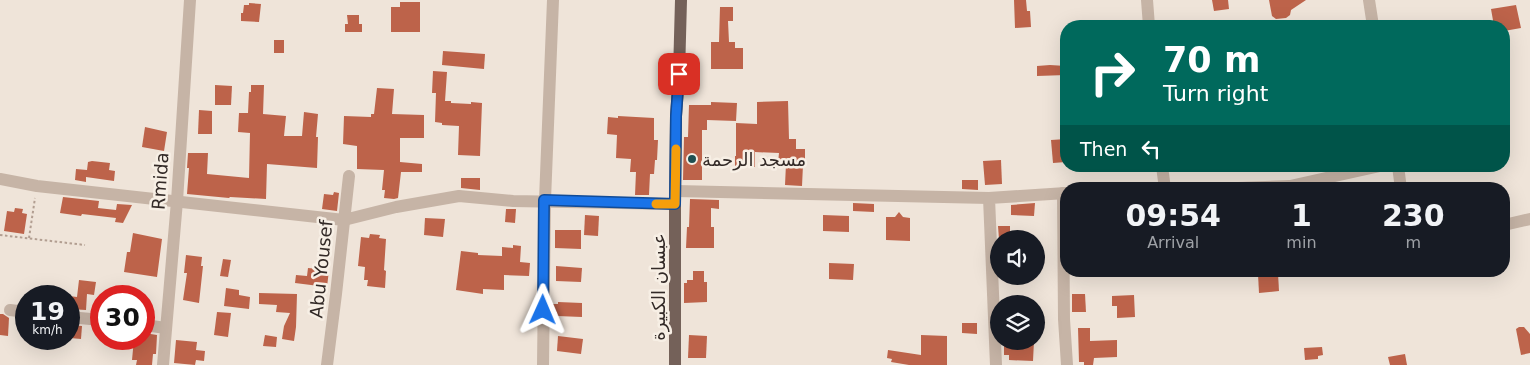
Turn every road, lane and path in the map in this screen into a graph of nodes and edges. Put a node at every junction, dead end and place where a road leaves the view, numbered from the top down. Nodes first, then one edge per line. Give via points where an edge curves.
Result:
1 (190, 0) edge
2 (552, 0) edge
3 (681, 0) edge
4 (1147, 0) edge
5 (1369, 0) edge
6 (1149, 20) edge
7 (1373, 20) edge
8 (1354, 172) edge
9 (349, 176) dead end
10 (0, 179) edge
11 (1311, 182) edge
12 (37, 186) junction
13 (676, 190) junction
14 (1060, 193) edge
15 (989, 198) junction
16 (544, 200) junction
17 (177, 201) junction
18 (675, 204) junction
19 (1530, 219) edge
20 (344, 220) junction
21 (1510, 224) edge
22 (0, 235) edge
23 (29, 238) junction
24 (85, 245) dead end
25 (1064, 277) edge
26 (10, 310) dead end
27 (15, 311) edge
28 (155, 326) edge
29 (166, 328) junction
30 (163, 365) edge
31 (327, 365) edge
32 (542, 365) edge
33 (675, 365) edge
34 (996, 365) edge
35 (1067, 365) edge

1 - 17 street, Rmida
2 - 16 street
3 - 13 main road, عبسان الكبيرة
4 - 6 street
5 - 7 street
8 - 11 street
9 - 20 street, Abu Yousef
10 - 12 street
12 - 17 street
12 - 23 path
13 - 15 street
13 - 18 main road, عبسان الكبيرة
14 - 15 street
15 - 34 street
16 - 18 street
16 - 20 street via 459,196
16 - 32 street
17 - 20 street
17 - 29 street, Rmida
18 - 33 main road, عبسان الكبيرة
19 - 21 street
20 - 31 street, Abu Yousef
22 - 23 path
23 - 24 path
25 - 35 street
26 - 27 street
28 - 29 street
29 - 30 street, Rmida

